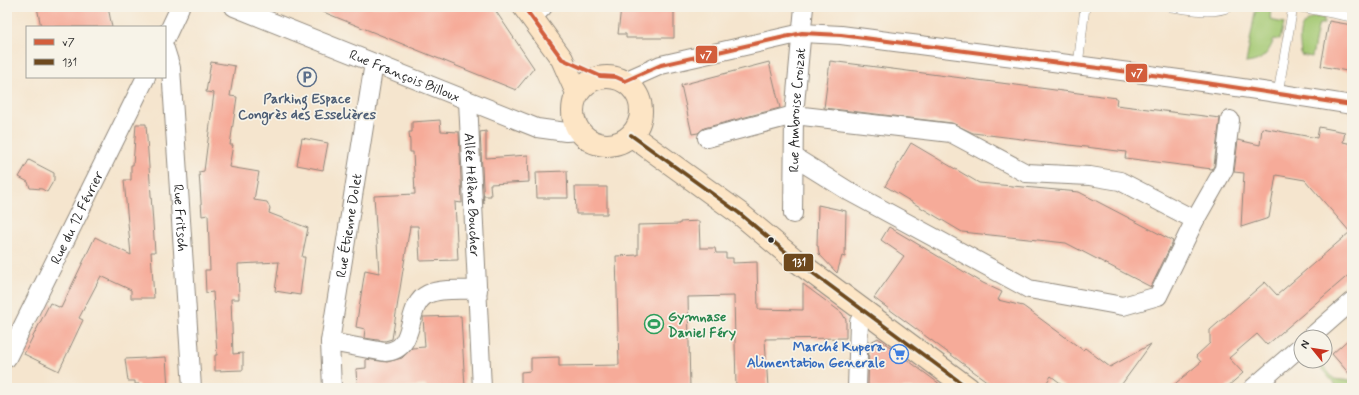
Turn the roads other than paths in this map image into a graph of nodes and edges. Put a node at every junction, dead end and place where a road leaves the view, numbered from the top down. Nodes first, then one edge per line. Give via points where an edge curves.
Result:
1 (180, 7) edge
2 (234, 7) edge
3 (804, 7) edge
4 (1085, 7) edge
5 (1171, 7) edge
6 (1229, 7) edge
7 (1293, 7) edge
8 (1301, 7) edge
9 (533, 11) edge
10 (1352, 17) edge
11 (802, 34) junction
12 (166, 37) edge
13 (166, 52) edge
14 (562, 59) junction
15 (374, 63) junction
16 (1078, 65) junction
17 (600, 76) junction
18 (146, 78) edge
19 (625, 81) junction
20 (577, 93) junction
21 (1278, 93) junction
22 (468, 101) junction
23 (1352, 105) edge
24 (794, 115) junction
25 (1230, 120) dead end
26 (579, 131) junction
27 (631, 135) junction
28 (707, 138) dead end
29 (794, 157) junction
30 (793, 214) dead end
31 (1195, 220) junction
32 (478, 290) junction
33 (1352, 301) edge
34 (866, 312) junction
35 (1320, 329) edge
36 (330, 342) junction
37 (1293, 353) edge
38 (7, 358) edge
39 (192, 388) edge
40 (332, 388) edge
41 (482, 388) edge
42 (857, 388) edge
43 (968, 388) edge
44 (1253, 388) edge

1 - 12 street
2 - 15 street, Rue François Billoux
3 - 11 street, Rue Ambroise Croizat
4 - 16 lane
5 - 6 lane via 1211,11
7 - 21 lane
8 - 10 lane
9 - 14 street
11 - 16 street via 841,35
11 - 19 street via 661,64
11 - 24 street, Rue Ambroise Croizat
13 - 39 street, Rue Fritsch via 171,68
14 - 17 street
14 - 20 street
15 - 22 street, Rue François Billoux
15 - 36 street, Rue Étienne Dolet
16 - 21 street
17 - 19 street via 616,77
17 - 20 street via 585,84
18 - 38 street, Rue du 12 Février
19 - 27 street via 635,92 641,107 637,127
20 - 26 street via 572,111
21 - 23 street
22 - 26 street, Rue François Billoux via 537,128
22 - 32 street, Allée Hélène Boucher
24 - 28 street
24 - 29 street, Rue Ambroise Croizat
24 - 31 street via 951,133 1026,173 1090,176 1120,181
25 - 31 street via 1224,169
26 - 27 street via 587,140 610,145 621,142
27 - 34 street via 739,213 794,259
29 - 30 street, Rue Ambroise Croizat
29 - 31 street via 850,192 1029,289 1123,306 1158,296
32 - 36 street via 435,292 424,296 415,307 409,334 401,345 391,352
32 - 41 street, Allée Hélène Boucher
33 - 35 street
34 - 42 street via 859,322
34 - 43 street
36 - 40 street, Rue Étienne Dolet
37 - 44 street

